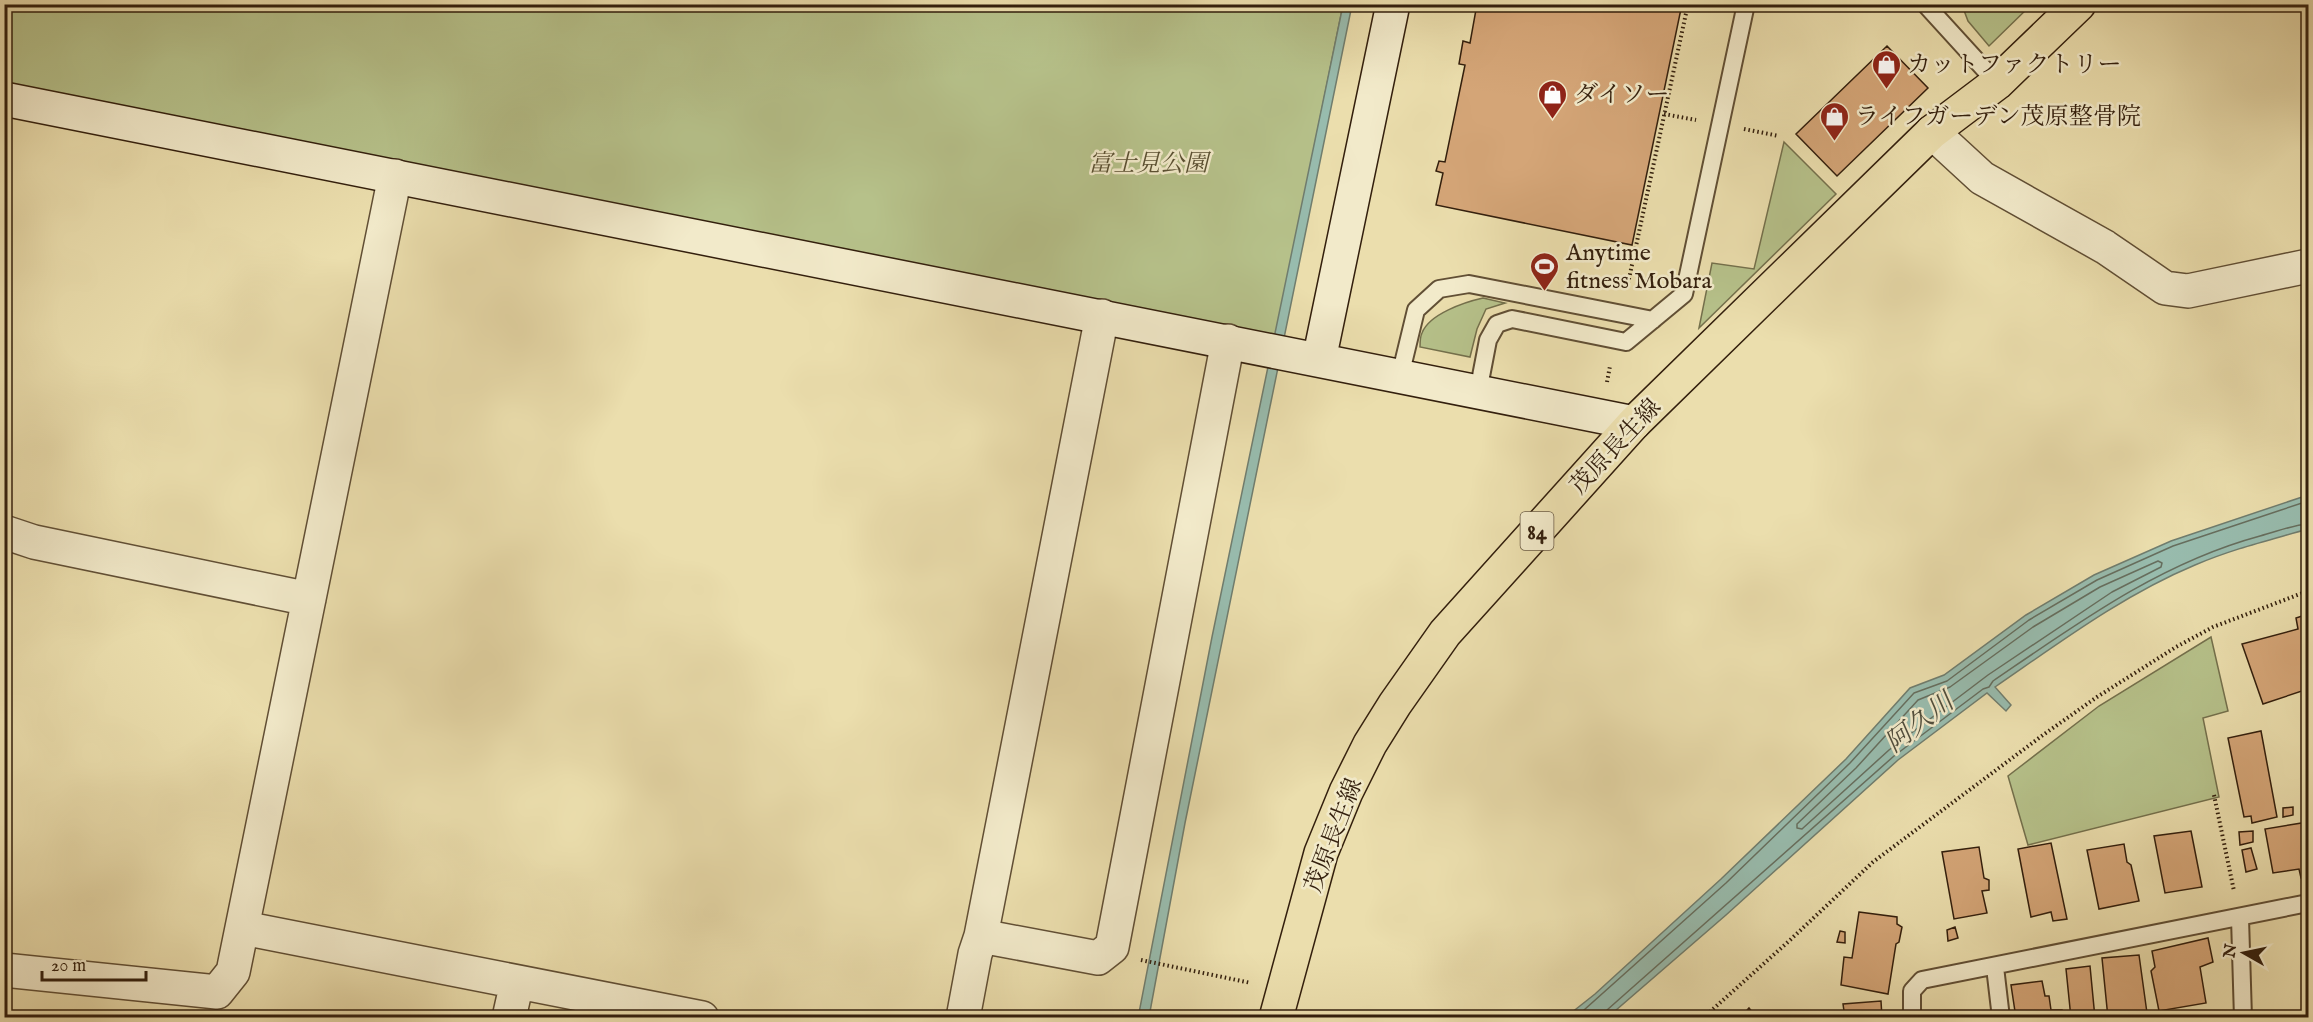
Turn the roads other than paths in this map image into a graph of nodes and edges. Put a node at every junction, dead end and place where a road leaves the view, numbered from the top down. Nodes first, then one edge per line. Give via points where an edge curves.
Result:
1 (1393, 4) edge
2 (1746, 4) edge
3 (2079, 4) edge
4 (1930, 7) edge
5 (1997, 83) junction
6 (4, 99) edge
7 (1932, 132) junction
8 (395, 176) junction
9 (2308, 266) edge
10 (1102, 316) junction
11 (1653, 320) junction
12 (1228, 342) junction
13 (1319, 360) junction
14 (1400, 376) junction
15 (1478, 392) junction
16 (1634, 423) junction
17 (4, 532) edge
18 (309, 599) junction
19 (2308, 903) edge
20 (2240, 918) junction
21 (243, 928) junction
22 (981, 936) junction
23 (1995, 967) junction
24 (4, 970) edge
25 (516, 982) junction
26 (509, 1017) edge
27 (702, 1017) edge
28 (963, 1017) edge
29 (1276, 1017) edge
30 (1912, 1017) edge
31 (2001, 1017) edge
32 (2243, 1017) edge

1 - 13 street
2 - 11 lane via 1684,294
3 - 5 main road, 茂原長生線 / 84
4 - 5 lane
5 - 7 main road, 茂原長生線 / 84
6 - 8 street
7 - 9 street via 1982,178 2105,247 2165,288 2188,291
7 - 16 main road, 茂原長生線 / 84
8 - 10 street
8 - 18 street
10 - 12 street
10 - 22 street
11 - 14 lane via 1469,284 1439,290 1416,310
11 - 15 lane via 1626,342 1512,319 1497,324 1488,340
12 - 13 street
12 - 22 street via 1112,947 1098,958
13 - 14 street
14 - 15 street
15 - 16 street
16 - 29 main road, 茂原長生線 / 84 via 1446,633 1370,744 1321,853
17 - 18 street via 34,542
18 - 21 street
19 - 20 lane
20 - 23 lane via 2218,919
20 - 32 lane
21 - 24 street via 233,972 218,992
21 - 25 street
22 - 28 street
23 - 30 lane via 1922,980 1912,991
23 - 31 lane
25 - 26 street
25 - 27 street

